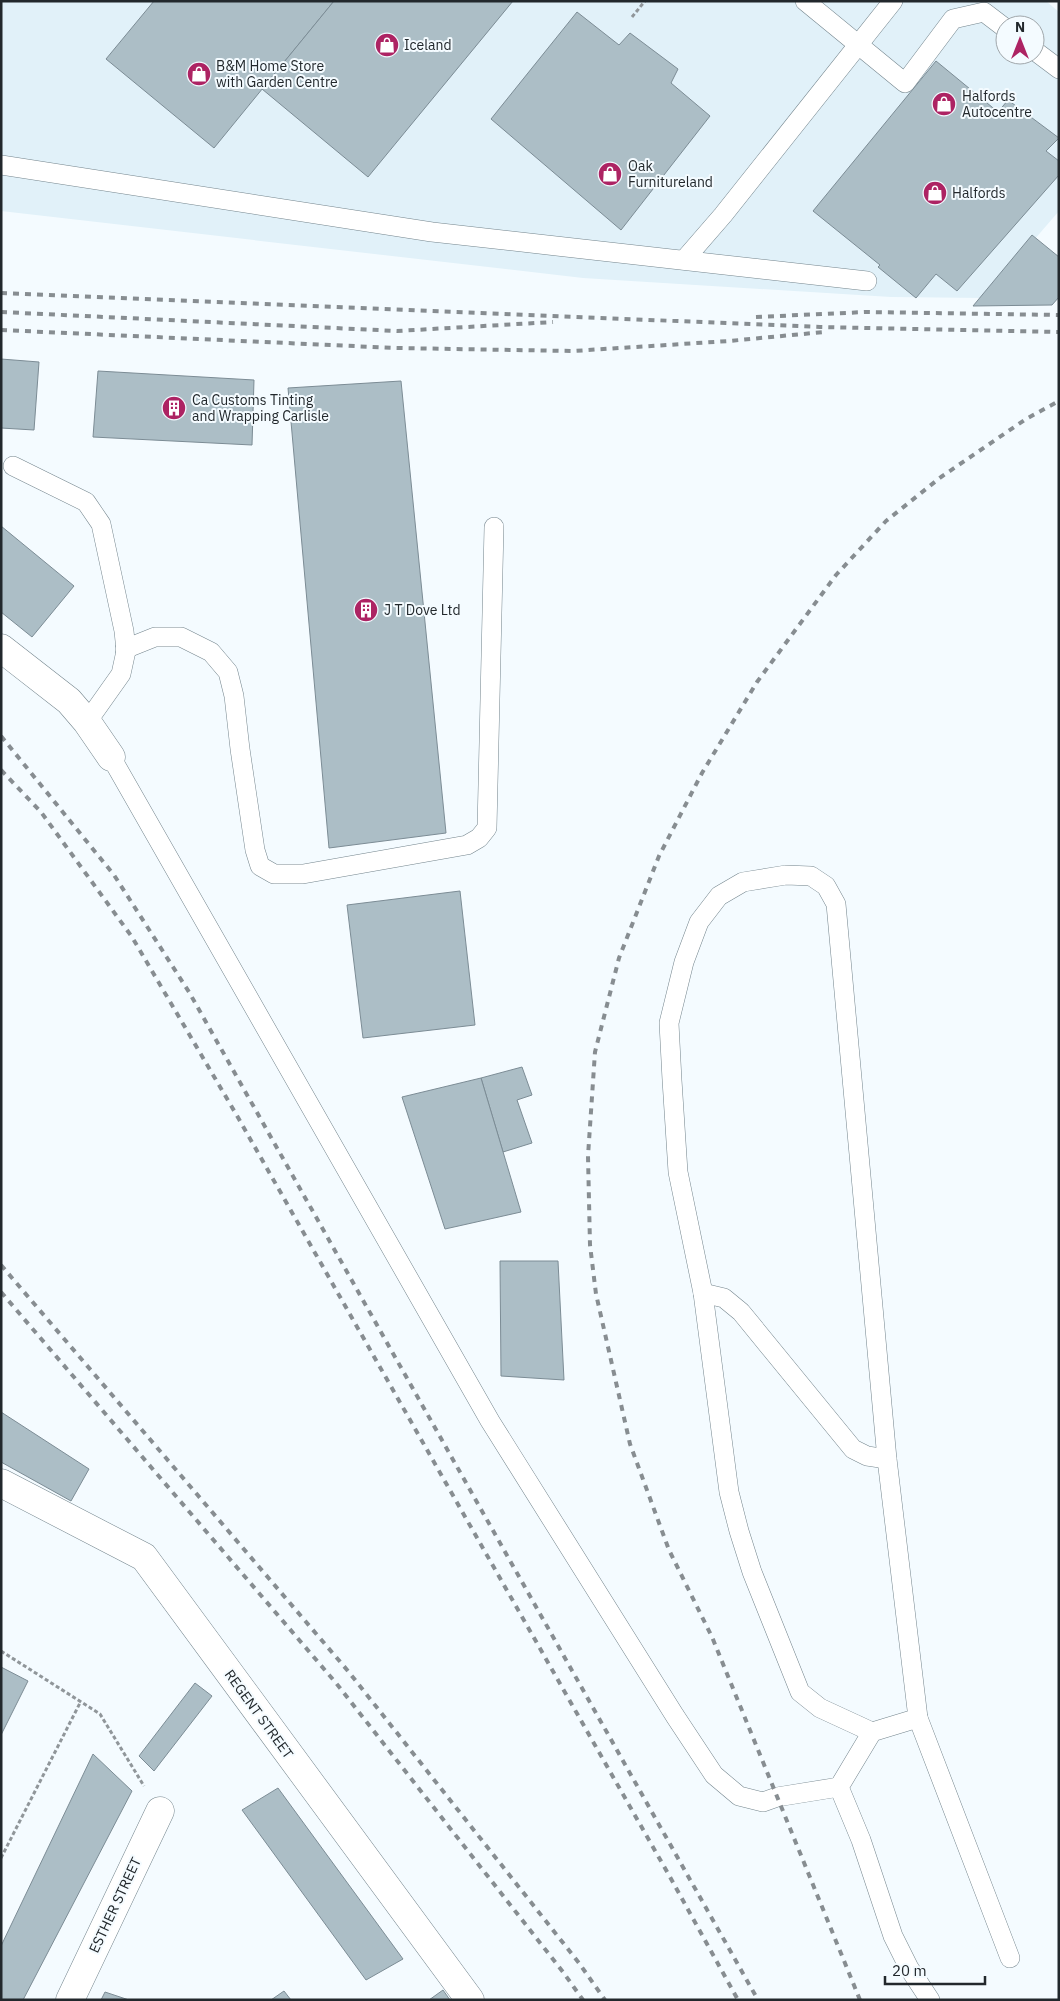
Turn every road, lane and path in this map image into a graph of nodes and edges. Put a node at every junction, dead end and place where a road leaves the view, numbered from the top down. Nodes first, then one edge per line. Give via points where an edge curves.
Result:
1 (645, 1) edge
2 (805, 1) edge
3 (893, 1) edge
4 (632, 17) dead end
5 (995, 20) edge
6 (858, 44) junction
7 (1045, 58) edge
8 (1059, 69) edge
9 (1, 165) edge
10 (684, 260) junction
11 (867, 281) dead end
12 (13, 466) dead end
13 (494, 527) dead end
14 (1, 648) edge
15 (126, 649) junction
16 (87, 722) junction
17 (111, 757) joint
18 (703, 1293) junction
19 (887, 1459) junction
20 (1, 1483) edge
21 (1, 1651) edge
22 (80, 1703) junction
23 (918, 1718) junction
24 (872, 1732) junction
25 (839, 1787) junction
26 (160, 1811) joint
27 (1, 1858) edge
28 (1010, 1958) dead end
29 (70, 2000) edge
30 (470, 2000) edge
31 (930, 2000) edge

1 - 4 path
2 - 6 lane
3 - 6 lane
5 - 6 lane via 984,12 953,19 905,83
6 - 10 lane via 724,215
7 - 8 lane
9 - 10 lane via 432,232
10 - 11 lane
12 - 15 lane via 86,502 101,524
13 - 15 lane via 487,828 467,845 304,874 274,874 260,866 228,672 211,652 181,637 155,637
14 - 16 street via 69,701
15 - 16 lane via 121,674
16 - 17 street
17 - 25 lane via 490,1421 714,1775 738,1796 763,1802
18 - 19 lane via 724,1298 741,1312 853,1449 867,1456
18 - 19 lane via 678,1172 672,1080 669,1024 684,962 699,922 719,896 743,882 786,875 810,876 826,886 836,904
18 - 24 lane via 729,1492 752,1572 800,1692 820,1708
19 - 23 lane
20 - 30 street, REGENT STREET via 144,1557
21 - 22 path
22 - 26 path via 100,1714
22 - 27 path
23 - 24 lane
23 - 28 lane
24 - 25 lane
25 - 31 lane via 861,1840 893,1936 908,1968
26 - 29 street, ESTHER STREET

